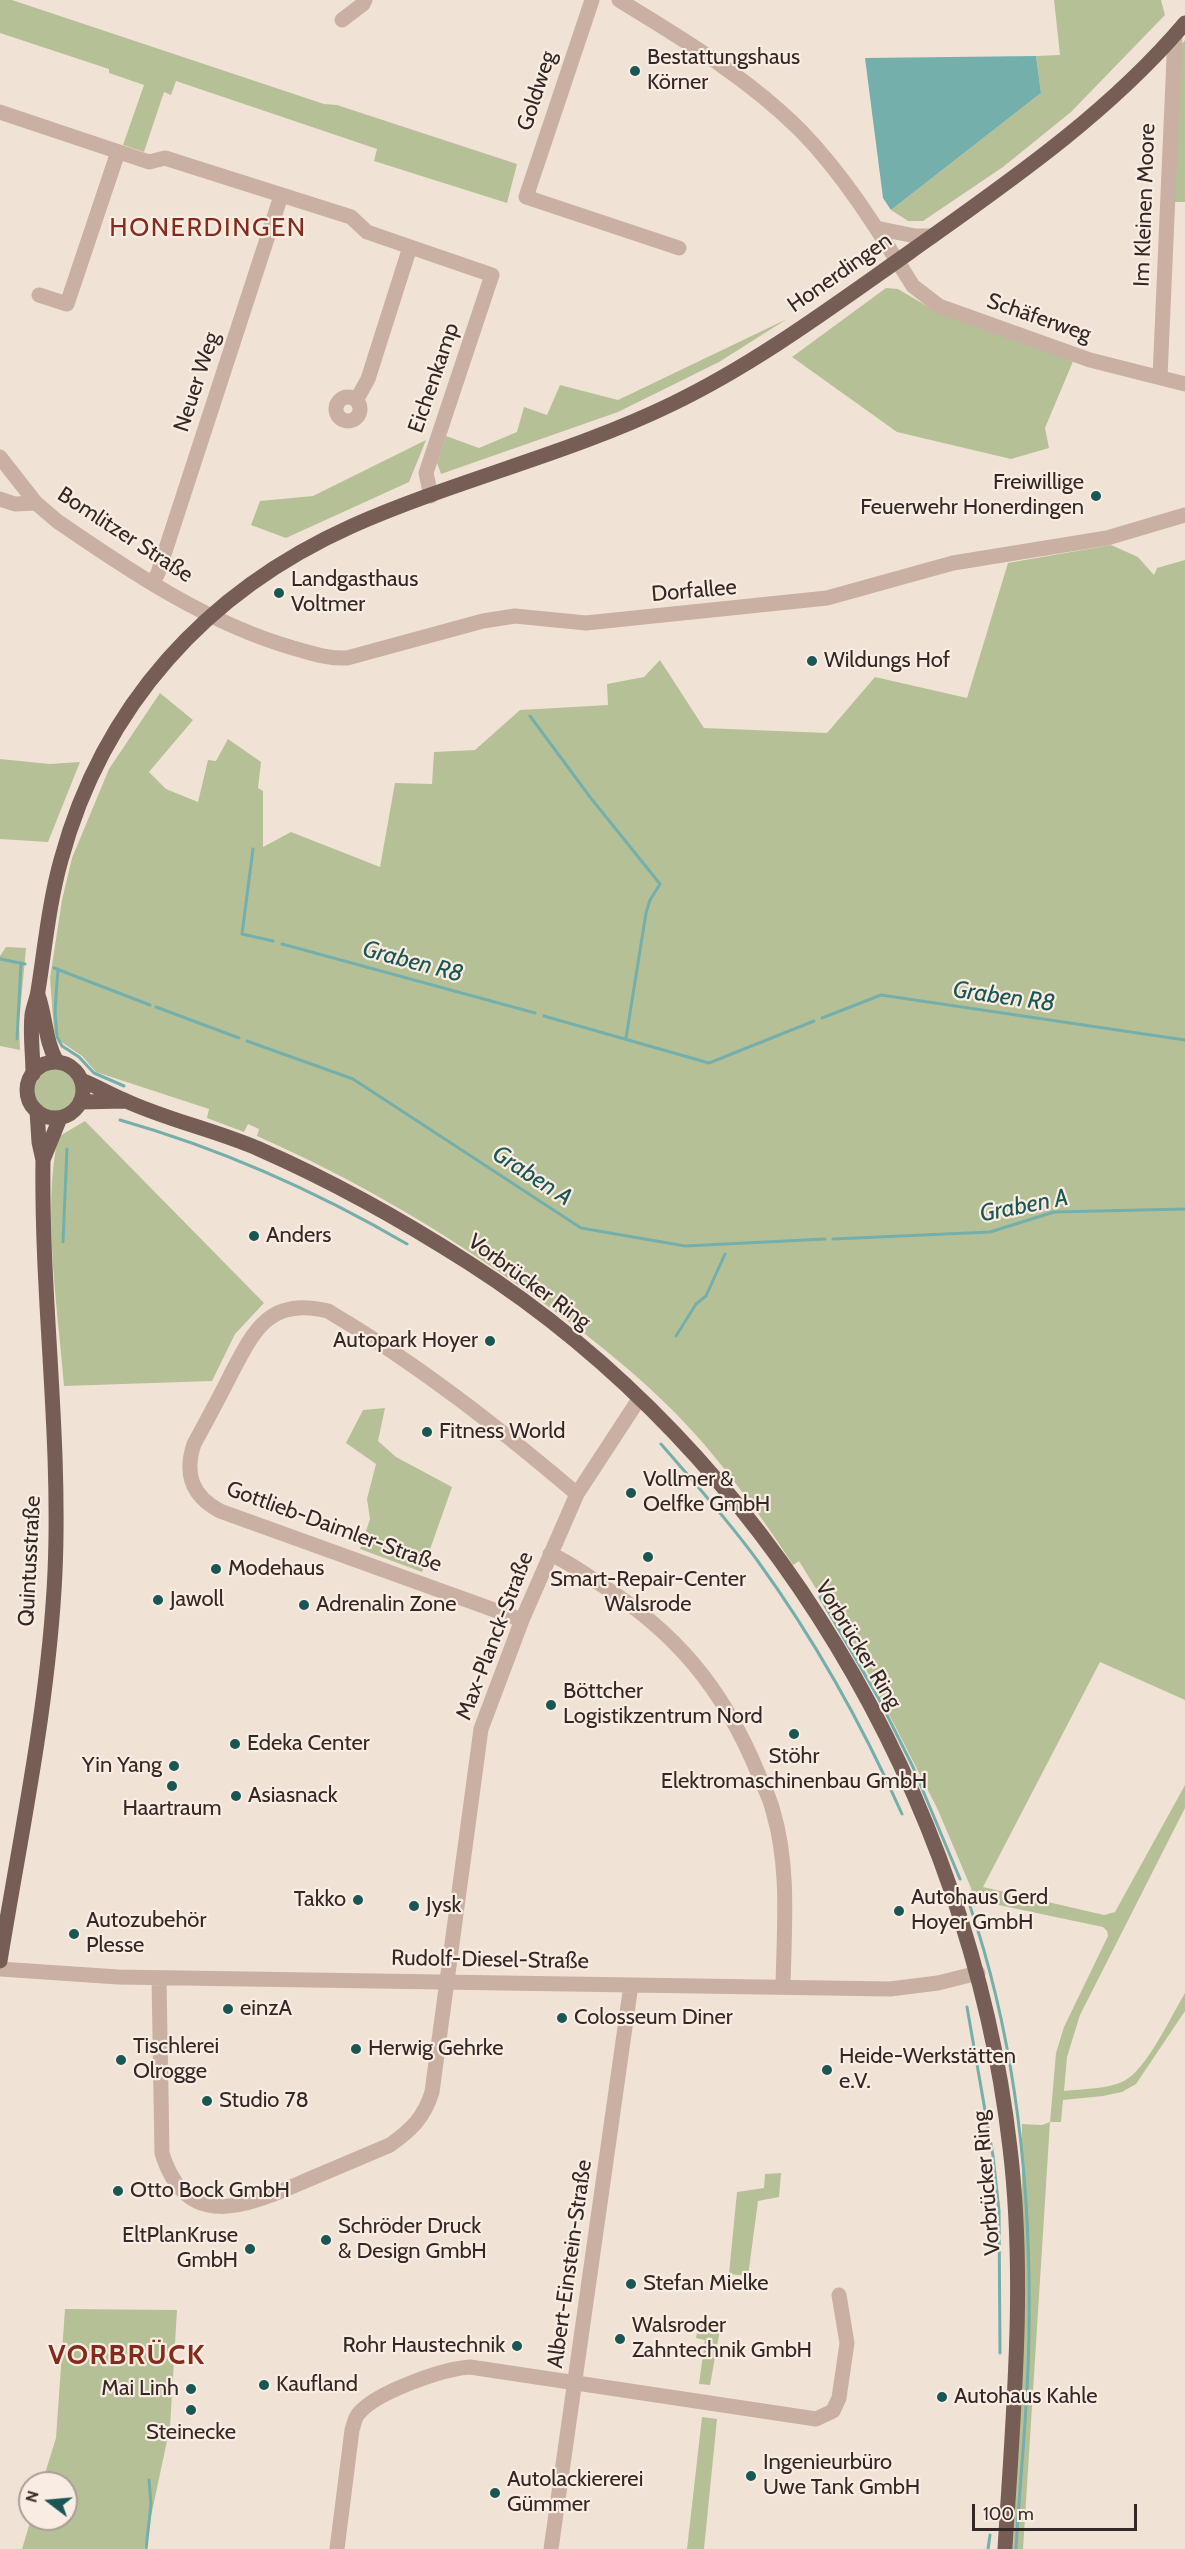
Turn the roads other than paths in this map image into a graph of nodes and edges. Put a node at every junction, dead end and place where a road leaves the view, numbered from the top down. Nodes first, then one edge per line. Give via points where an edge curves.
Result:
1 (365, 0) edge
2 (592, 0) edge
3 (620, 0) edge
4 (342, 20) dead end
5 (1185, 23) edge
6 (1175, 35) junction
7 (0, 112) edge
8 (118, 152) junction
9 (281, 196) junction
10 (876, 228) junction
11 (933, 236) junction
12 (410, 247) junction
13 (679, 248) dead end
14 (897, 261) junction
15 (39, 295) dead end
16 (1160, 377) junction
17 (1185, 384) edge
18 (357, 399) dead end
19 (0, 457) edge
20 (431, 496) junction
21 (0, 499) edge
22 (36, 503) junction
23 (1185, 515) edge
24 (153, 582) junction
25 (209, 617) junction
26 (38, 995) junction
27 (57, 1062) junction
28 (33, 1074) junction
29 (81, 1080) junction
30 (125, 1101) junction
31 (80, 1102) junction
32 (37, 1111) junction
33 (60, 1118) junction
34 (43, 1160) junction
35 (639, 1399) junction
36 (577, 1494) junction
37 (550, 1554) junction
38 (522, 1620) junction
39 (0, 1962) edge
40 (0, 1969) edge
41 (978, 1973) junction
42 (159, 1978) junction
43 (448, 1982) junction
44 (631, 1985) junction
45 (783, 1988) junction
46 (839, 2295) dead end
47 (576, 2383) junction
48 (337, 2549) edge
49 (551, 2549) edge
50 (1005, 2549) edge

1 - 4 street
2 - 13 street, Goldweg via 526,197
3 - 10 street, Schäferweg via 720,65 778,109 811,142
5 - 6 main road, Honerdingen
6 - 11 main road, Honerdingen via 1060,141
6 - 16 street, Im Kleinen Moore
7 - 8 street
8 - 9 street via 149,162 165,158
8 - 15 street via 67,304
9 - 12 street via 351,217 367,232
9 - 24 street, Neuer Weg
10 - 11 street
10 - 14 street, Schäferweg
11 - 14 main road, Honerdingen
12 - 18 street via 368,379
12 - 20 street, Eichenkamp via 492,275 426,473
14 - 16 street, Schäferweg via 914,286 939,306 1090,360
14 - 20 main road, Honerdingen via 788,337 673,404 598,436
16 - 17 street, Schäferweg
19 - 22 street, Bomlitzer Straße
20 - 25 main road, Honerdingen via 318,543 258,578
21 - 22 street via 15,504
22 - 24 street, Bomlitzer Straße via 81,538
23 - 25 street, Dorfallee via 1107,538 953,563 827,598 586,623 515,616 347,658 330,659 254,637
24 - 25 street, Bomlitzer Straße
25 - 26 main road, Honerdingen via 145,685 98,764 61,861 45,935
26 - 27 main road via 48,1042
26 - 28 main road, Honerdingen via 32,1013
27 - 28 main road via 43,1065
27 - 29 main road via 71,1068
28 - 32 main road via 27,1089
29 - 30 main road, Vorbrücker Ring
29 - 31 main road
30 - 31 main road, Vorbrücker Ring
30 - 35 main road, Vorbrücker Ring via 248,1145 385,1213 513,1293
31 - 33 main road
32 - 33 main road
32 - 34 main road, Quintusstraße
33 - 34 main road, Quintusstraße
34 - 39 main road, Quintusstraße via 56,1489 55,1572 37,1739
35 - 36 street, Max-Planck-Straße
35 - 41 main road, Vorbrücker Ring via 694,1455 753,1527 830,1637 871,1707 925,1820
36 - 37 street, Max-Planck-Straße
36 - 38 street, Gottlieb-Daimler-Straße via 488,1419 404,1357 328,1311 315,1308 295,1307 275,1313 253,1332 194,1444 190,1458 193,1485 200,1497 220,1511
37 - 38 street, Max-Planck-Straße
37 - 45 street via 650,1619 686,1653 715,1689 741,1732 773,1811 782,1858
38 - 43 street, Max-Planck-Straße via 481,1729
40 - 42 street, Rudolf-Diesel-Straße
41 - 45 street, Rudolf-Diesel-Straße via 901,1988
41 - 50 main road, Vorbrücker Ring via 998,2064 1015,2201 1016,2354
42 - 43 street, Rudolf-Diesel-Straße
42 - 43 street, Max-Planck-Straße via 162,2153 167,2169 190,2195 223,2207 254,2203 390,2145 410,2132 432,2092
43 - 44 street, Rudolf-Diesel-Straße
44 - 45 street, Rudolf-Diesel-Straße
44 - 47 street, Albert-Einstein-Straße
46 - 47 street via 847,2343 837,2405 823,2418
47 - 48 street via 470,2367 449,2368 370,2403 357,2415 352,2430
47 - 49 street, Albert-Einstein-Straße

